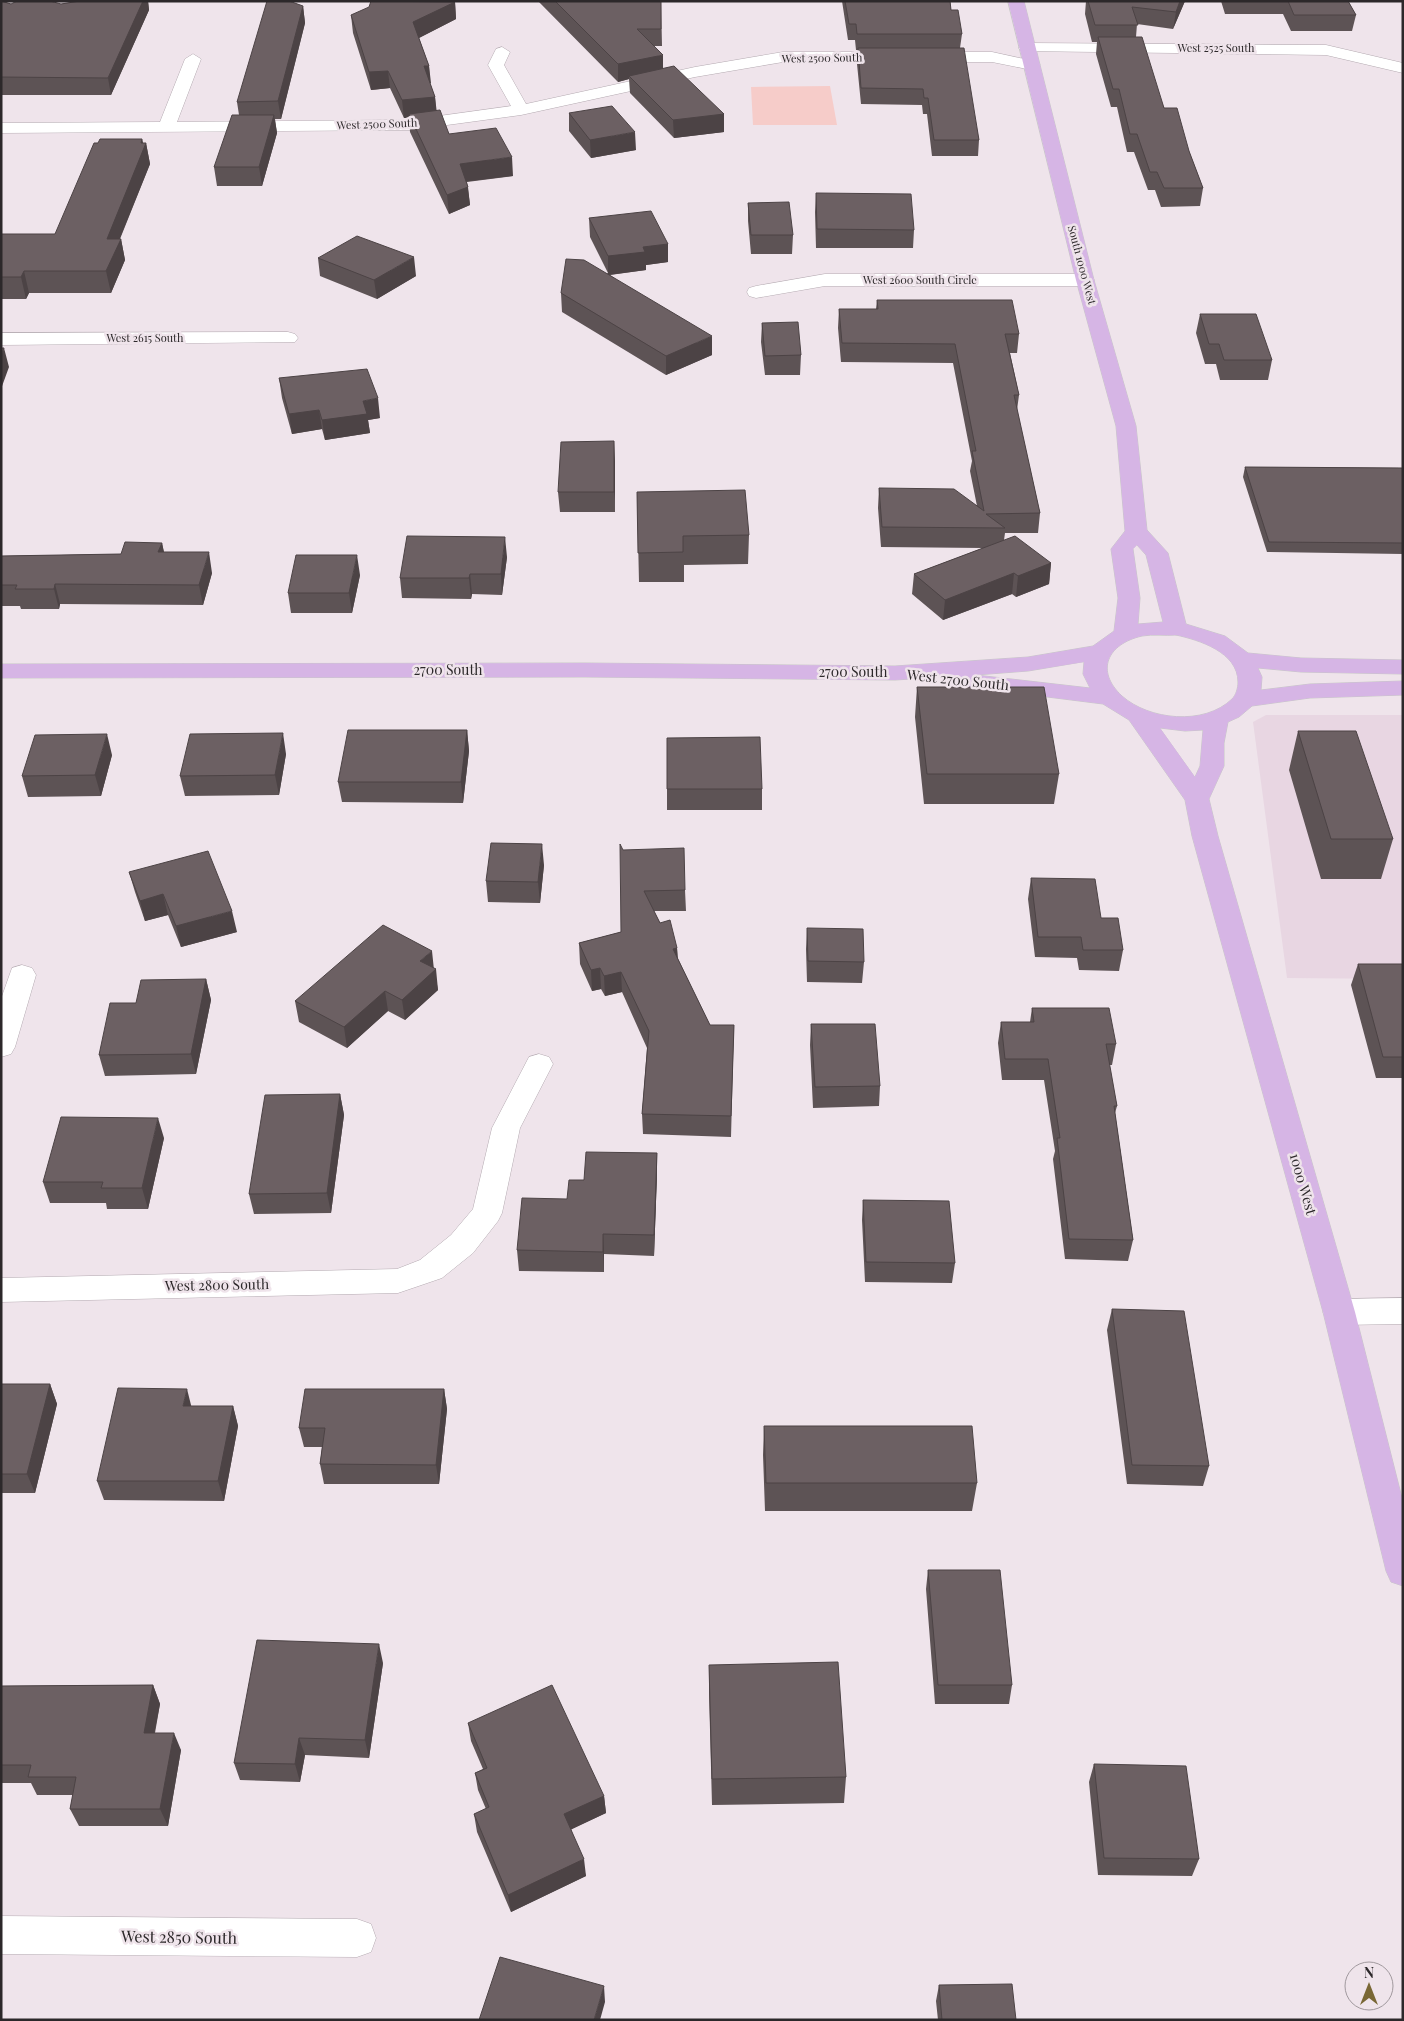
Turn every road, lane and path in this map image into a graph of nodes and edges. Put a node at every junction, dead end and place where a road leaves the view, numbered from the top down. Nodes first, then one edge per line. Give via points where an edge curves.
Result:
1 (1016, 1) edge
2 (502, 52) dead end
3 (1030, 56) junction
4 (193, 59) dead end
5 (1403, 68) edge
6 (521, 110) junction
7 (1, 128) edge
8 (166, 128) junction
9 (1086, 280) junction
10 (756, 292) dead end
11 (288, 338) dead end
12 (1, 339) edge
13 (1136, 531) junction
14 (1176, 628) junction
15 (1125, 634) junction
16 (1100, 652) junction
17 (1241, 659) junction
18 (1403, 667) edge
19 (1, 671) edge
20 (895, 673) junction
21 (1403, 688) edge
22 (1108, 697) junction
23 (1246, 699) junction
24 (1138, 715) junction
25 (1217, 719) junction
26 (1197, 799) junction
27 (22, 975) dead end
28 (1, 1048) edge
29 (539, 1064) dead end
30 (1, 1290) edge
31 (1403, 1311) edge
32 (1339, 1312) junction
33 (1403, 1571) edge
34 (1, 1935) edge
35 (357, 1938) dead end

1 - 3 main road, South 1000 West
2 - 6 street via 496,65
3 - 5 street, West 2525 South via 1326,50
3 - 6 street, West 2500 South via 995,72 786,72 748,65 695,72
3 - 9 main road, South 1000 West
4 - 8 street
6 - 8 street, West 2500 South via 410,124
7 - 8 street, West 2500 South
9 - 10 street, West 2600 South Circle via 825,280
9 - 13 main road, South 1000 West via 1126,426
11 - 12 street, West 2615 South
13 - 14 main road via 1157,553
13 - 15 main road via 1122,549 1129,598
14 - 15 main road via 1145,629
14 - 17 main road via 1228,647
15 - 16 main road
16 - 20 main road, West 2700 South via 1028,664
16 - 22 main road via 1094,674
17 - 18 main road via 1301,665
17 - 23 main road via 1250,672 1251,686
19 - 20 main road, 2700 South
20 - 22 main road, West 2700 South
21 - 23 main road via 1310,691
22 - 24 main road
23 - 25 main road
24 - 25 main road via 1178,723
24 - 26 main road
25 - 26 main road via 1212,766
26 - 32 main road, 1000 West
27 - 28 street
29 - 30 street, West 2800 South via 506,1128 487,1213 462,1244 431,1270 398,1280
31 - 32 street
32 - 33 main road, 1000 West
34 - 35 street, West 2850 South

